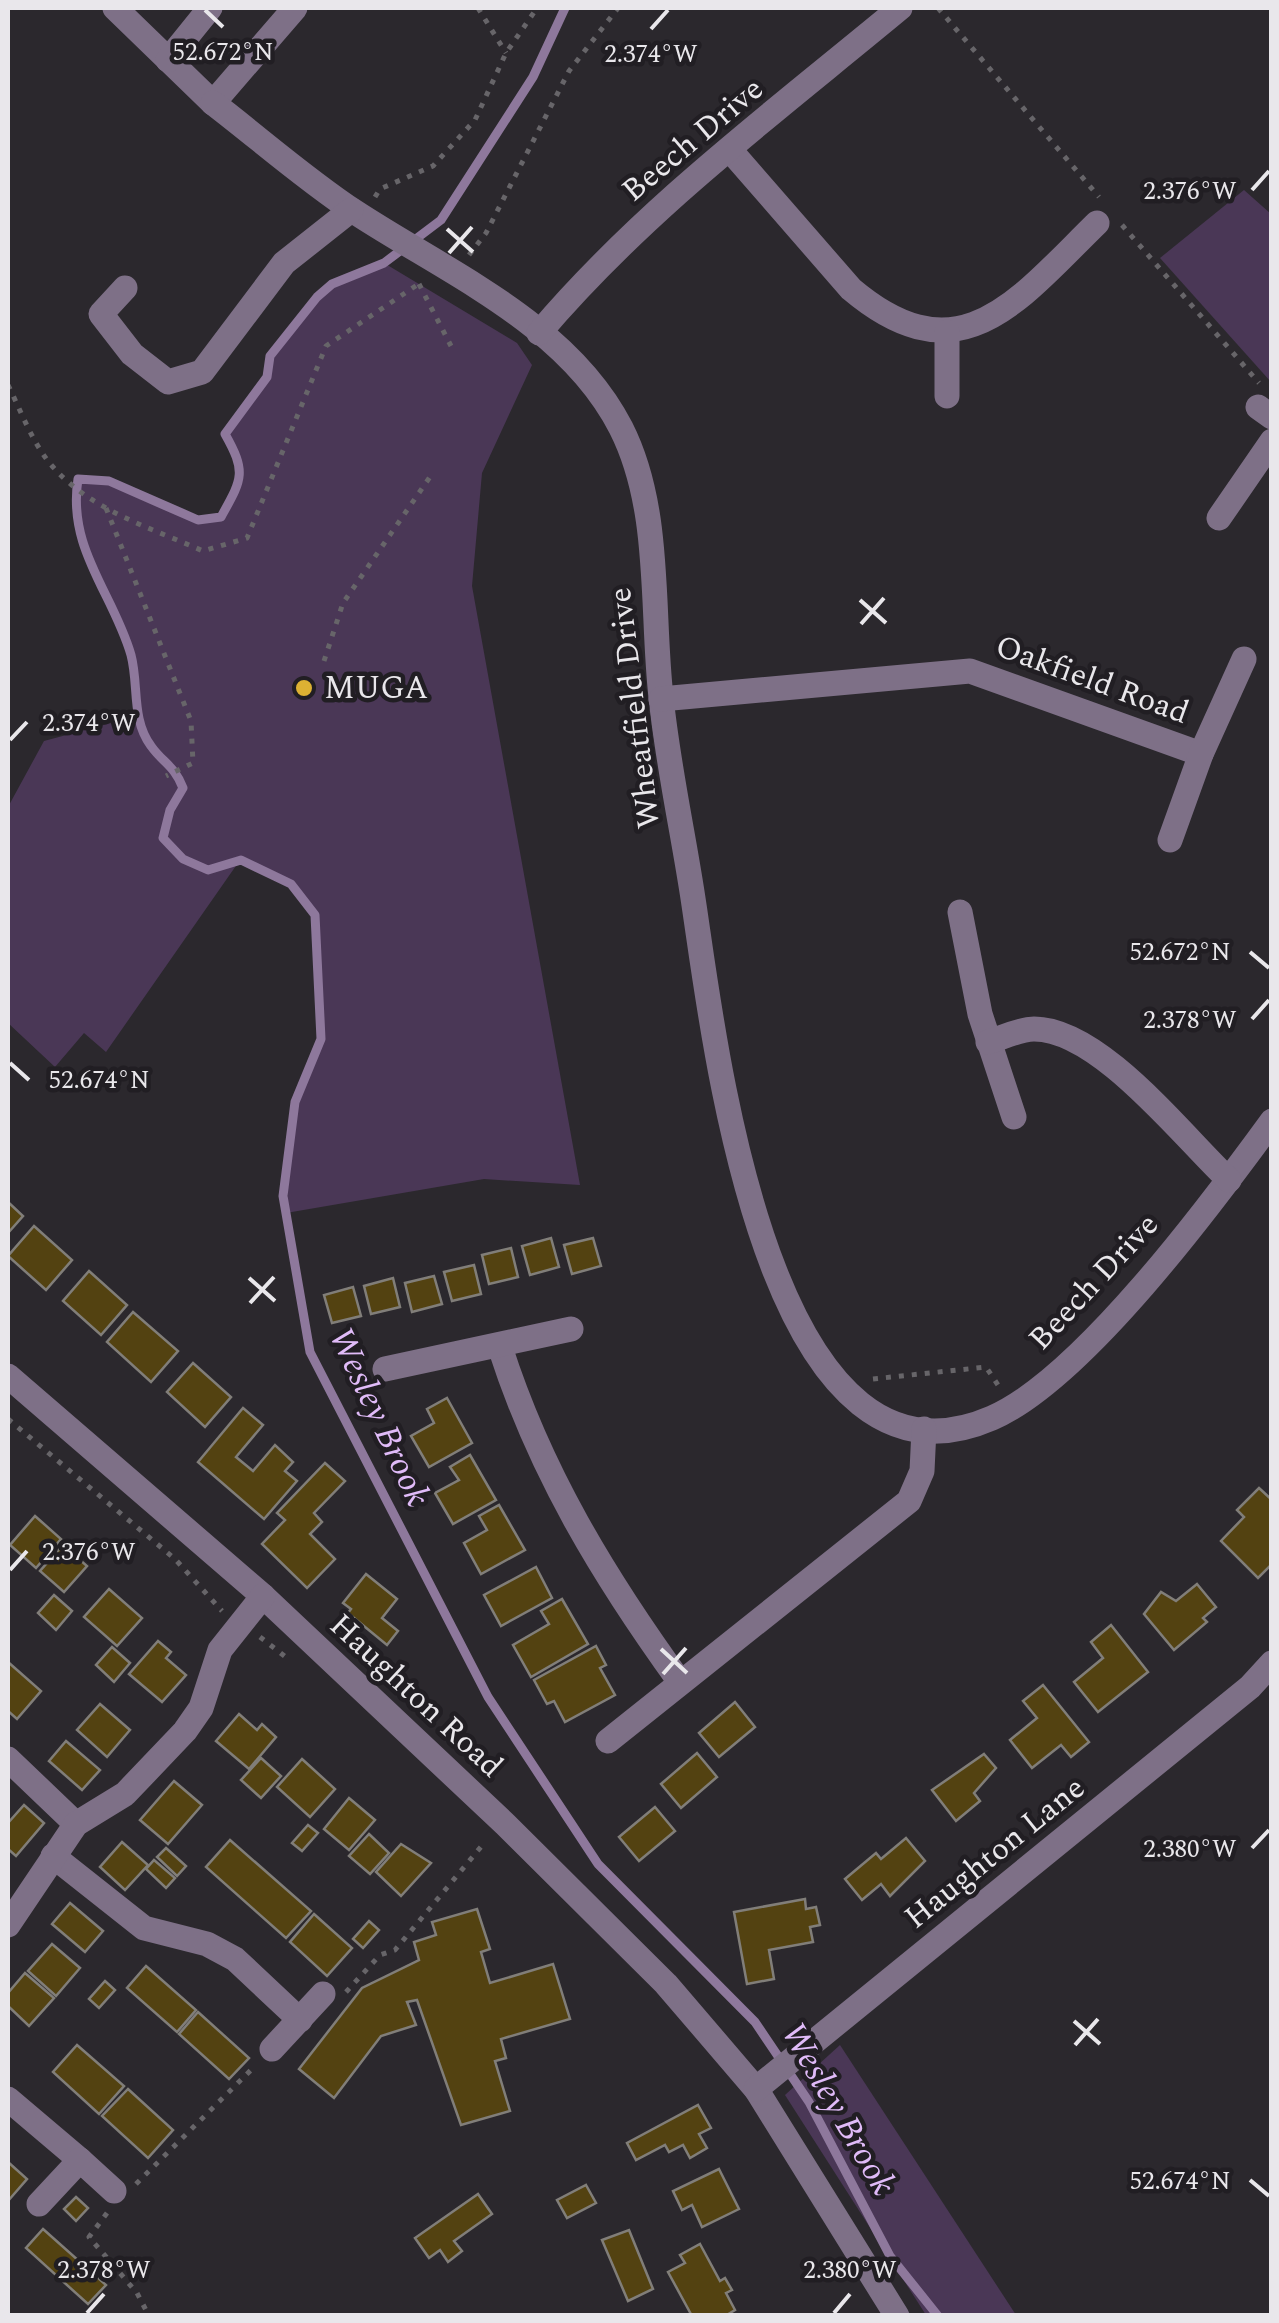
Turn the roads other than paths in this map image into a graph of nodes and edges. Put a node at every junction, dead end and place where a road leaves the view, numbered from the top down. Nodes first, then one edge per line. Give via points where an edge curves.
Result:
1 (115, 8) edge
2 (210, 8) edge
3 (295, 8) edge
4 (900, 8) edge
5 (168, 60) junction
6 (213, 103) junction
7 (730, 150) junction
8 (358, 214) junction
9 (1097, 223) dead end
10 (125, 288) dead end
11 (947, 332) junction
12 (539, 333) junction
13 (947, 396) dead end
14 (1272, 441) edge
15 (1220, 518) dead end
16 (1244, 659) dead end
17 (661, 699) junction
18 (1201, 754) junction
19 (1170, 840) dead end
20 (960, 912) dead end
21 (988, 1042) junction
22 (1014, 1117) dead end
23 (1272, 1120) edge
24 (1230, 1180) junction
25 (570, 1329) dead end
26 (500, 1347) junction
27 (385, 1369) dead end
28 (8, 1376) edge
29 (924, 1429) junction
30 (263, 1596) junction
31 (1272, 1663) edge
32 (680, 1682) junction
33 (608, 1741) dead end
34 (8, 1759) edge
35 (76, 1824) junction
36 (52, 1856) junction
37 (8, 1925) edge
38 (323, 1994) road end
39 (300, 2020) junction
40 (272, 2049) road end
41 (756, 2089) junction
42 (8, 2099) edge
43 (80, 2160) junction
44 (119, 2196) road end
45 (39, 2204) dead end
46 (897, 2316) edge

1 - 5 street, Wheatfield Drive
2 - 5 street
3 - 6 street
4 - 7 street, Beech Drive
5 - 6 street, Wheatfield Drive
6 - 8 street, Wheatfield Drive
7 - 11 street via 873,308
7 - 12 street, Beech Drive via 652,215
8 - 10 street via 284,263 202,372 168,382 132,354 100,314
8 - 12 street, Wheatfield Drive
9 - 11 street via 1016,302
11 - 13 street
12 - 17 street, Wheatfield Drive via 608,405 639,473
14 - 15 street
16 - 18 street, Oakfield Road
17 - 18 street, Oakfield Road via 970,671
17 - 29 street, Wheatfield Drive via 734,1143 778,1276 839,1383 870,1413
18 - 19 street, Oakfield Road
20 - 21 street
21 - 22 street
21 - 24 street via 1032,1029 1082,1045
23 - 24 street, Beech Drive
24 - 29 street, Beech Drive via 1083,1346 1012,1407 986,1420
25 - 26 street
26 - 27 street
26 - 32 street via 521,1414 566,1509
28 - 30 street, Haughton Road
29 - 32 street via 922,1470 909,1502
30 - 35 street via 220,1650 201,1708 185,1731 125,1794
30 - 41 street, Haughton Road via 666,1984
31 - 41 street, Haughton Lane
32 - 33 street
34 - 35 street
35 - 36 street
36 - 37 street
36 - 39 street via 144,1928 207,1944 235,1959
38 - 39 street
39 - 40 street
41 - 46 street, Haughton Road
42 - 43 street
43 - 44 street
43 - 45 street

